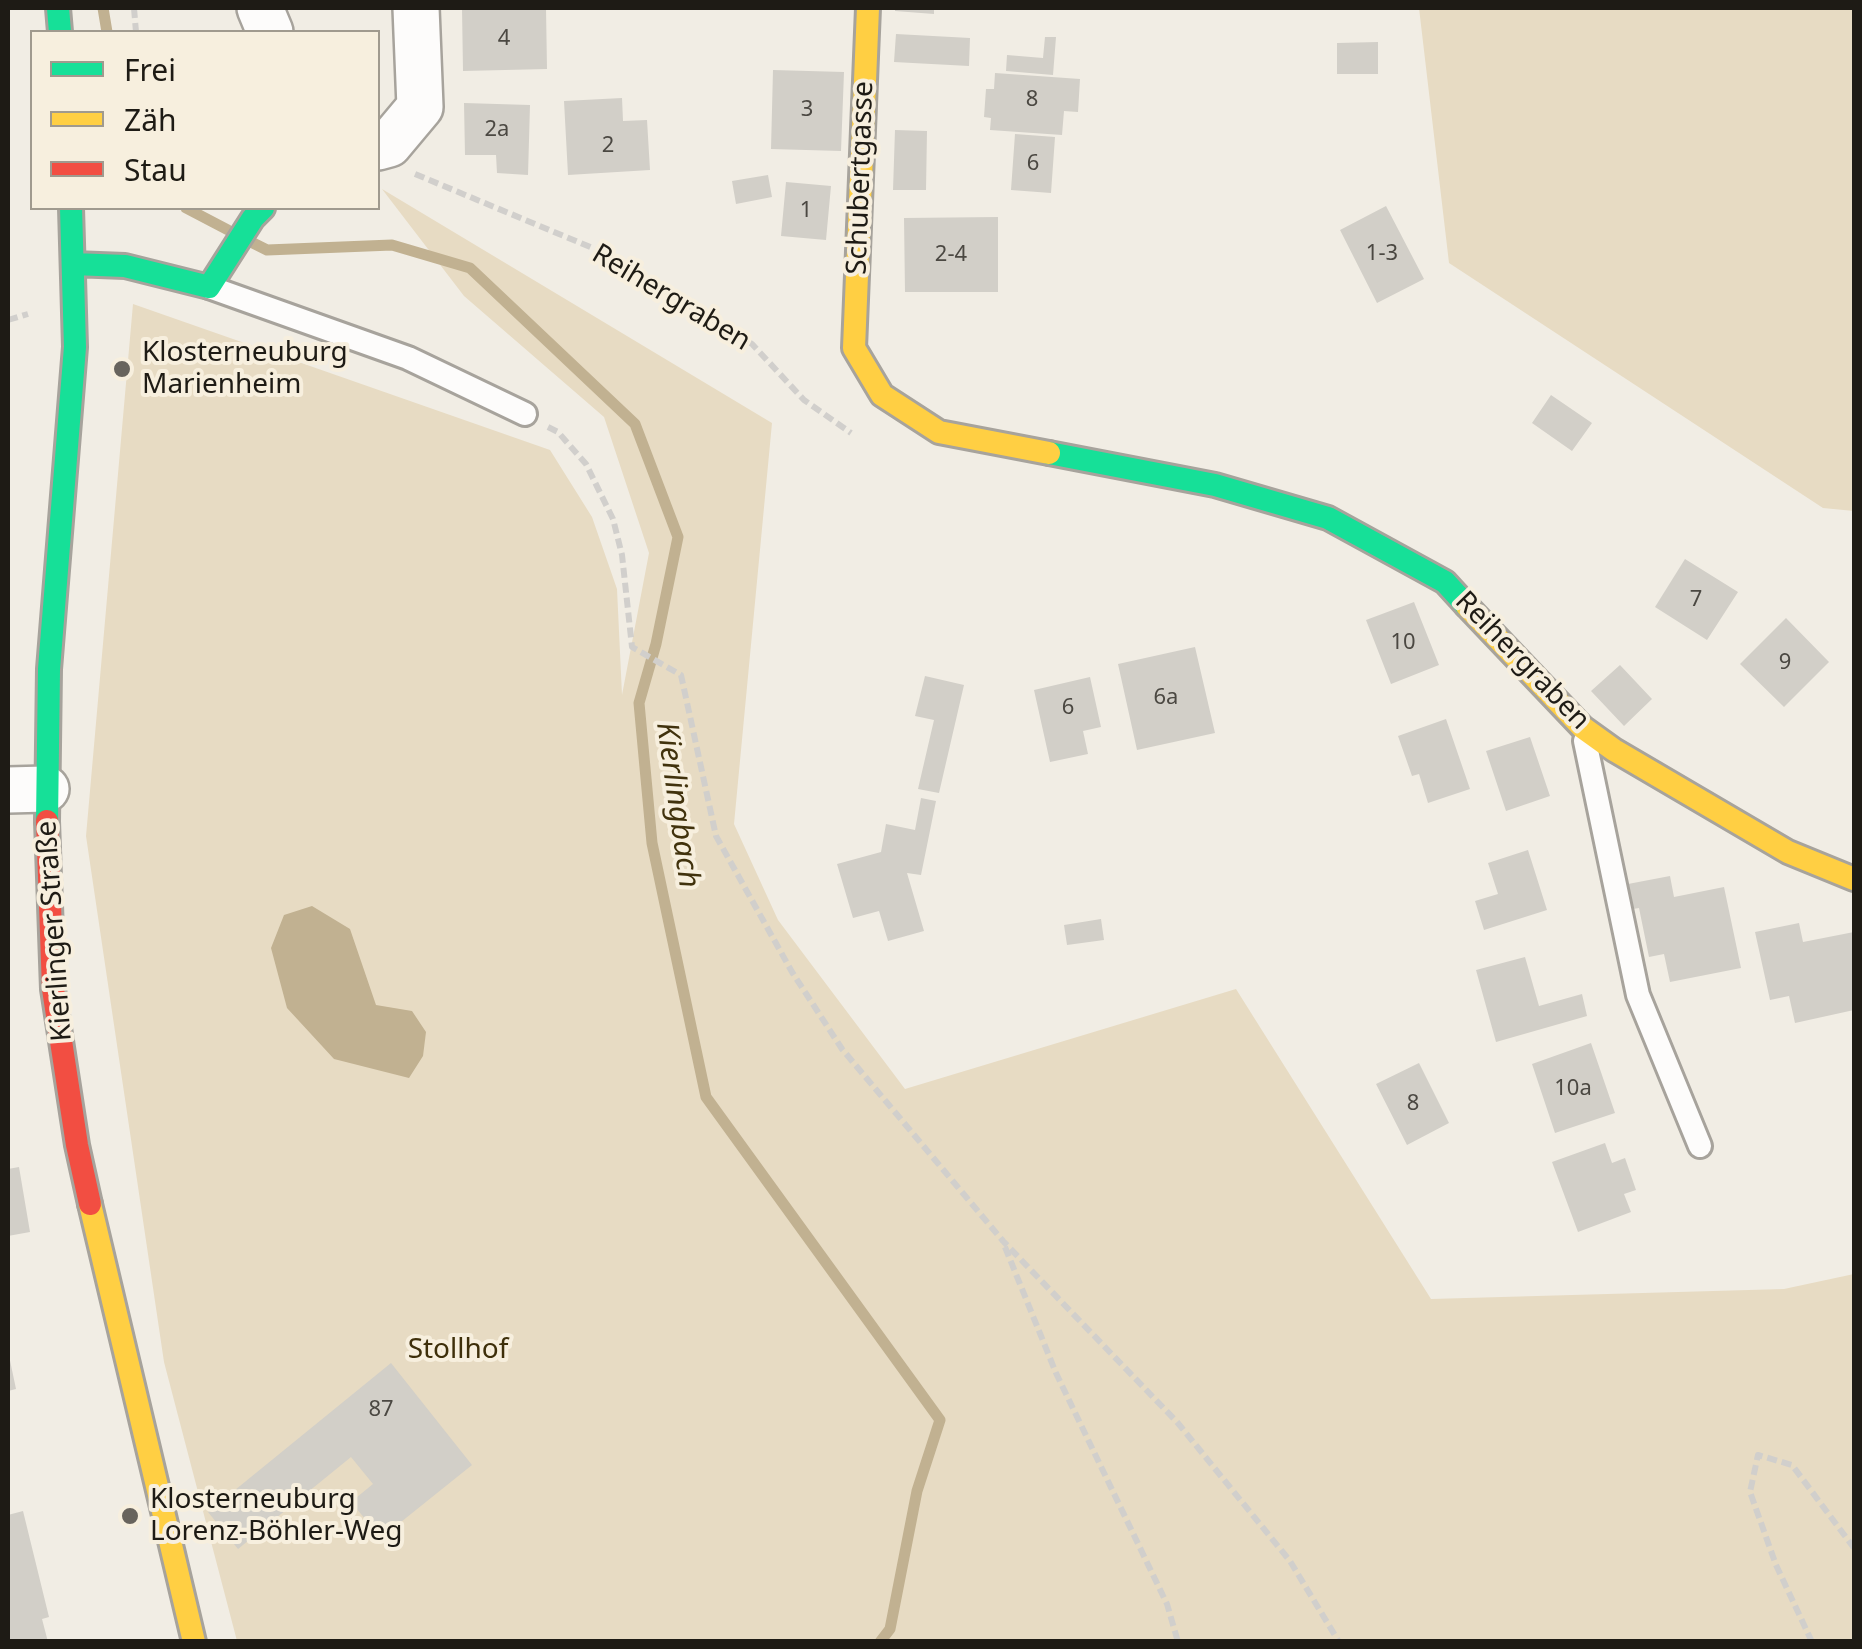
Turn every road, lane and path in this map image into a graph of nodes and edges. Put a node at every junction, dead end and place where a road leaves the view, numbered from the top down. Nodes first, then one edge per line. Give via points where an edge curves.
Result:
1 (416, 8) edge
2 (868, 8) edge
3 (380, 146) edge
4 (415, 174) dead end
5 (71, 210) edge
6 (258, 213) edge
7 (74, 264) junction
8 (209, 287) junction
9 (26, 314) dead end
10 (8, 320) edge
11 (854, 348) joint
12 (525, 414) joint
13 (854, 435) dead end
14 (1582, 728) junction
15 (26, 790) edge
16 (1854, 878) edge
17 (1700, 1146) dead end
18 (1003, 1241) junction
19 (1854, 1548) edge
20 (194, 1642) edge
21 (1178, 1642) edge
22 (1339, 1642) edge
23 (1812, 1642) edge

1 - 3 street via 420,107
2 - 11 street, Schubertgasse
4 - 13 path, Reihergraben via 595,250 752,344 804,400
5 - 7 street, Kierlinger Straße
6 - 8 street
7 - 8 street via 125,266
7 - 15 street, Kierlinger Straße via 75,347 49,669
8 - 12 lane via 408,358
9 - 10 path
11 - 14 street, Reihergraben via 882,396 939,432 1214,486 1328,518 1445,582
12 - 18 path via 558,432 586,464 613,519 632,647 681,676 716,836 792,972 842,1048
14 - 16 street, Reihergraben via 1788,852
14 - 17 lane via 1638,995
15 - 20 street, Kierlinger Straße via 77,1145
18 - 21 path via 1056,1373 1167,1604
18 - 22 path via 1177,1422 1290,1562
19 - 23 path via 1792,1465 1758,1455 1750,1492

